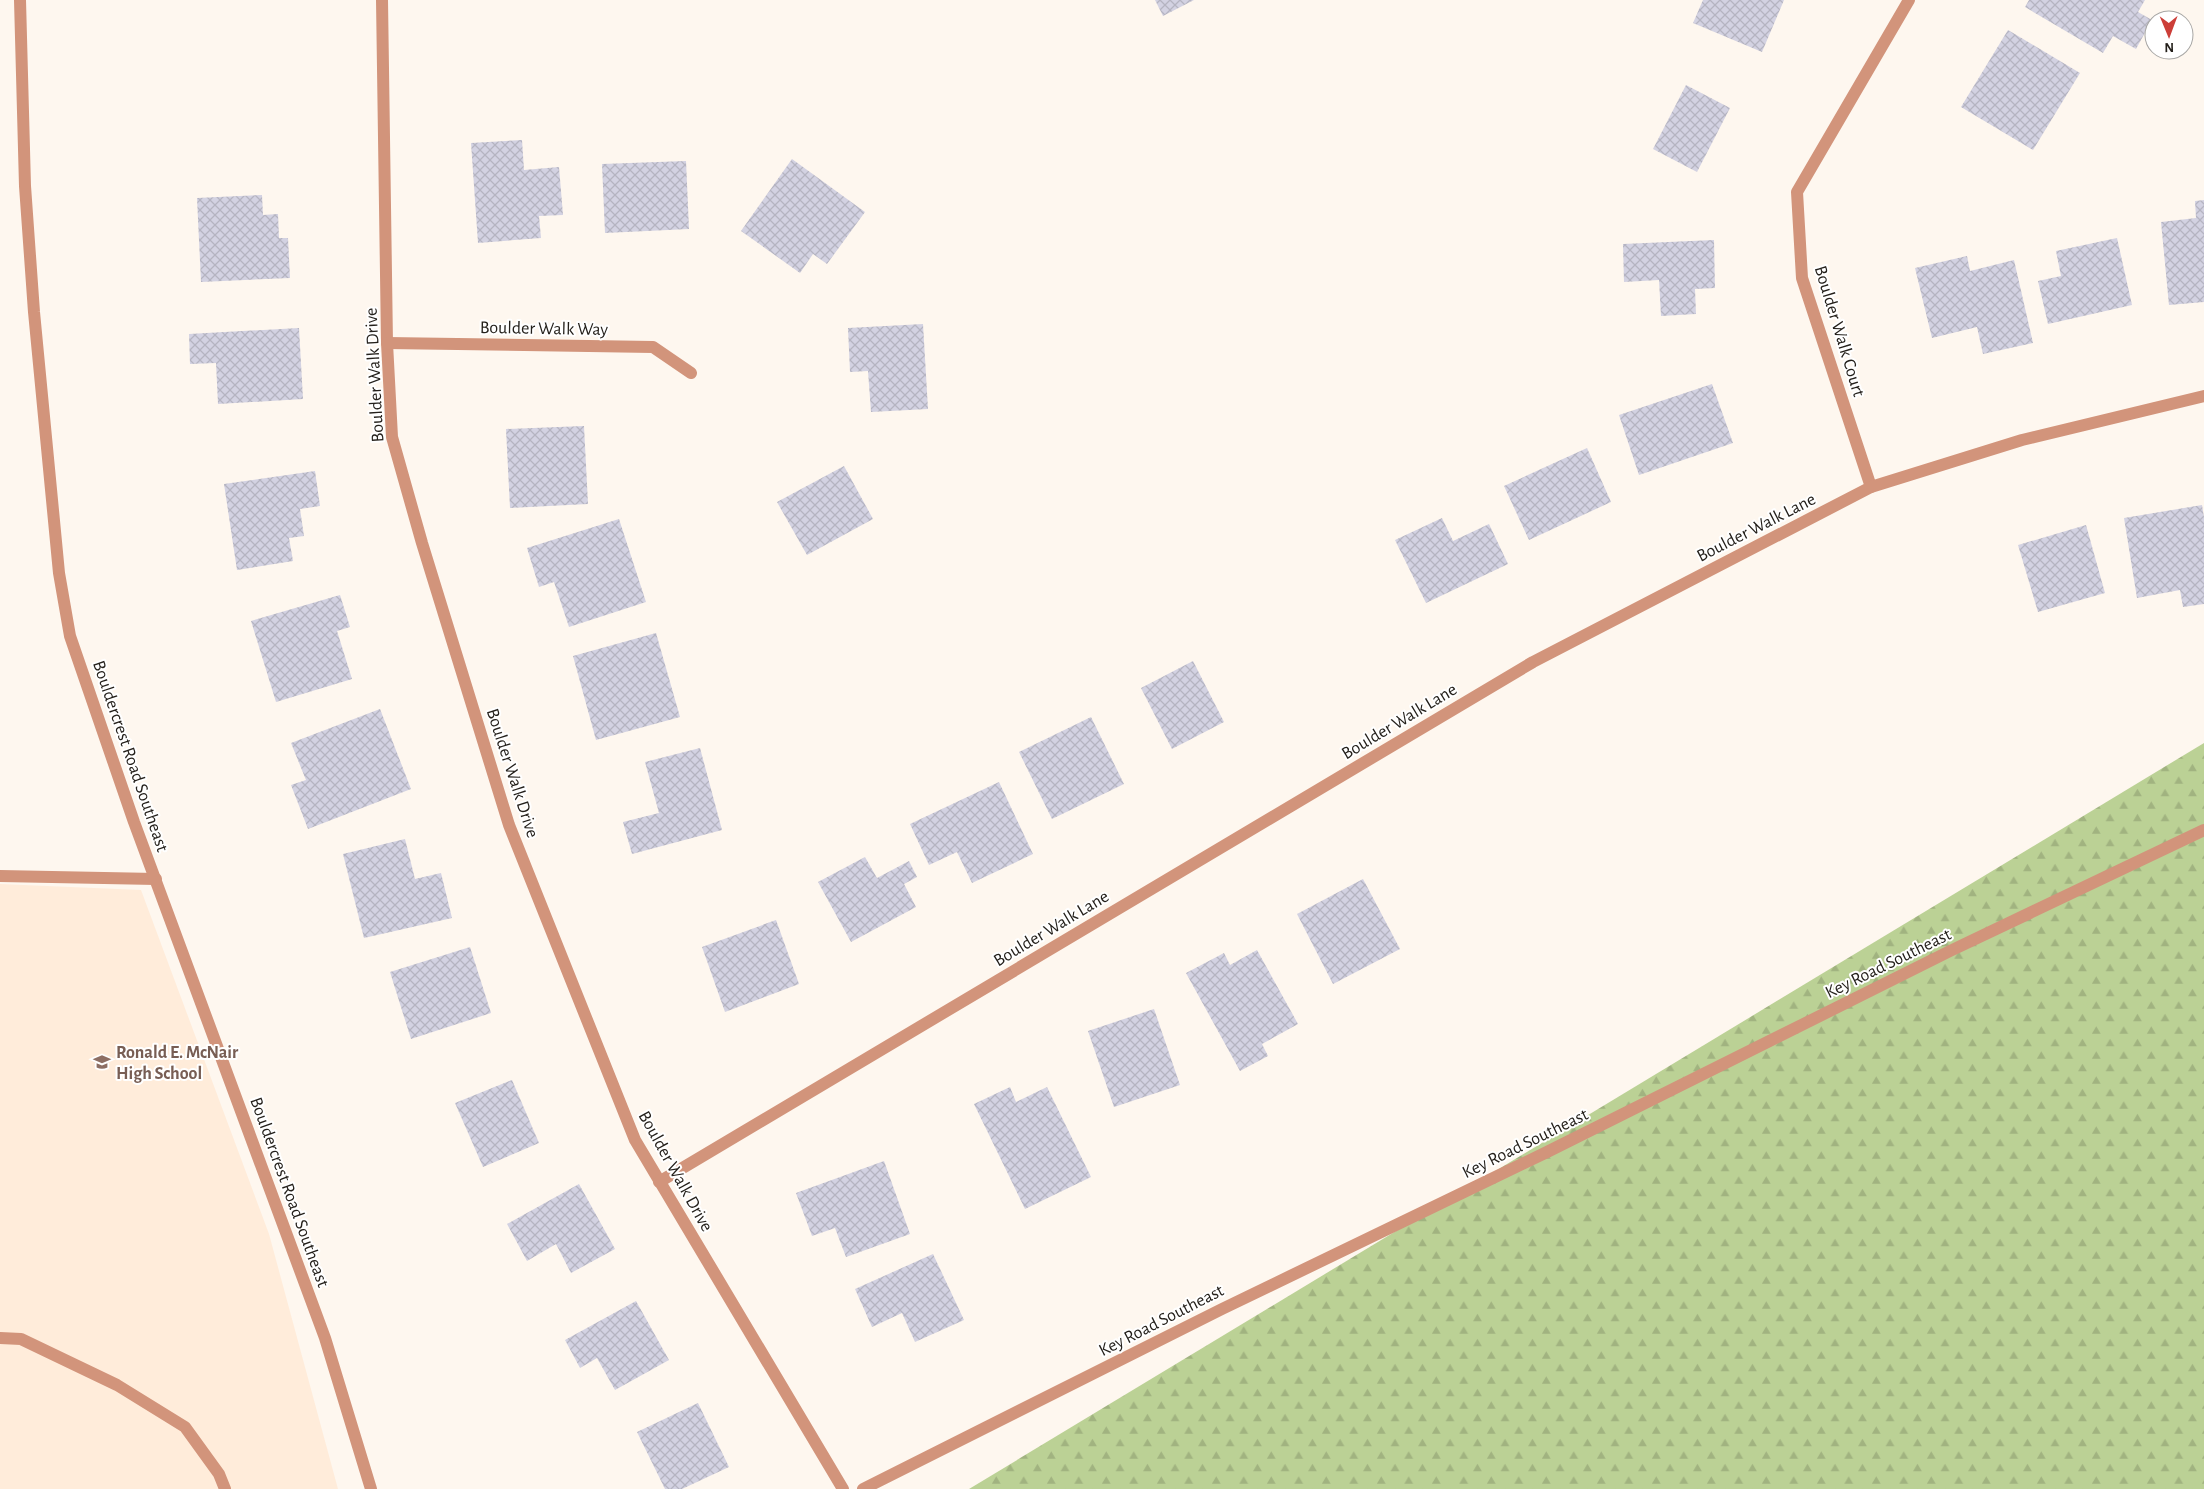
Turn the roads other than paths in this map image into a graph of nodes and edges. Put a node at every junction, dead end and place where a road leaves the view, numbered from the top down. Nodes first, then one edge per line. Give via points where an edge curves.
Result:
1 (20, 0) edge
2 (382, 0) edge
3 (1909, 0) edge
4 (387, 343) junction
5 (691, 373) dead end
6 (2204, 396) edge
7 (1871, 488) junction
8 (2204, 830) edge
9 (0, 876) edge
10 (156, 879) junction
11 (660, 1182) junction
12 (0, 1338) edge
13 (224, 1489) edge
14 (371, 1489) edge
15 (843, 1489) edge
16 (863, 1489) edge

1 - 10 street, Bouldercrest Road Southeast via 25,186 59,573 70,636
2 - 4 street, Boulder Walk Drive
3 - 7 street, Boulder Walk Court via 1797,192 1802,278
4 - 5 street, Boulder Walk Way via 653,347
4 - 11 street, Boulder Walk Drive via 392,437 509,825 635,1140
6 - 7 street, Boulder Walk Lane via 2022,440
7 - 11 street, Boulder Walk Lane via 1533,662
8 - 16 street, Key Road Southeast via 1950,951
9 - 10 street
10 - 14 street, Bouldercrest Road Southeast via 325,1338
11 - 15 street, Boulder Walk Drive
12 - 13 street via 20,1339 118,1385 185,1427 219,1474

